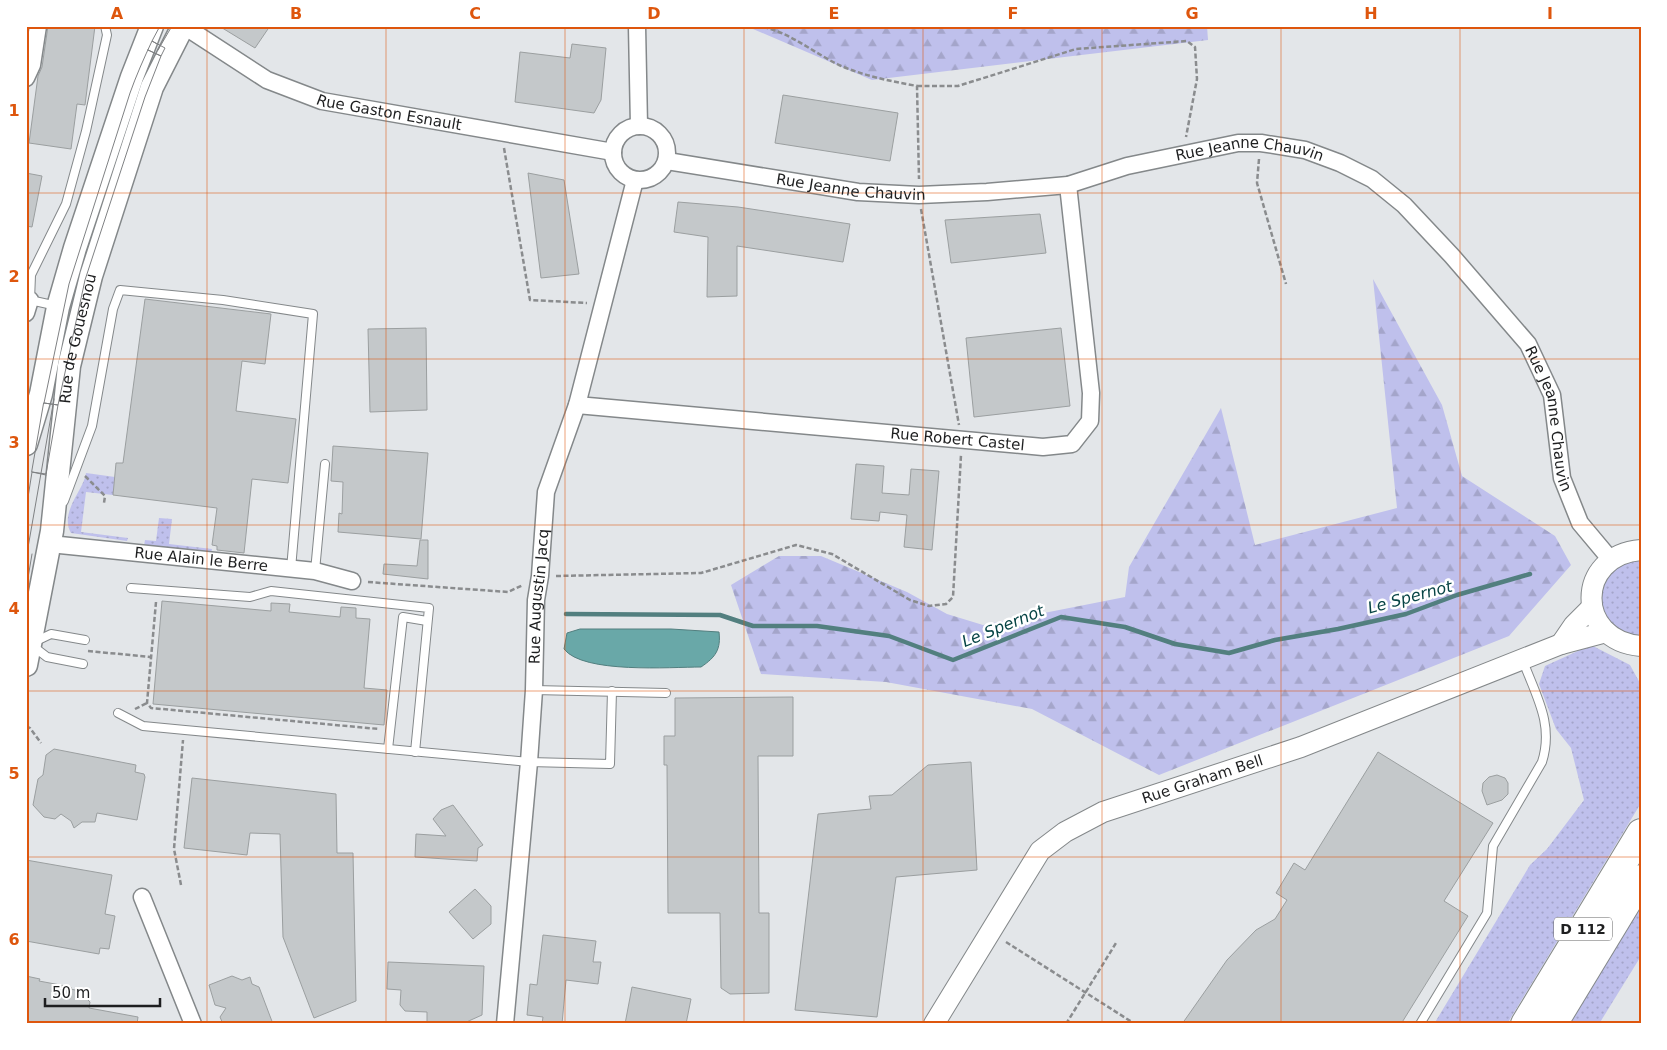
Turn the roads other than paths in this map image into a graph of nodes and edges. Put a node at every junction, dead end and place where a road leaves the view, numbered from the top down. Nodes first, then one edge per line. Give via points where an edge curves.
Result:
1 (38, 26) edge
2 (105, 26) edge
3 (152, 26) edge
4 (183, 26) edge
5 (637, 26) edge
6 (26, 78) edge
7 (639, 126) junction
8 (613, 152) junction
9 (666, 161) junction
10 (635, 180) junction
11 (1068, 185) junction
12 (28, 307) edge
13 (58, 307) junction
14 (577, 406) junction
15 (26, 444) edge
16 (326, 464) dead end
17 (52, 538) junction
18 (1641, 550) edge
19 (1611, 560) junction
20 (291, 569) junction
21 (315, 571) junction
22 (352, 580) road end
23 (131, 588) dead end
24 (1592, 607) junction
25 (427, 621) junction
26 (1606, 632) junction
27 (86, 640) dead end
28 (1561, 644) junction
29 (1637, 650) edge
30 (28, 651) edge
31 (1522, 658) junction
32 (83, 664) dead end
33 (534, 690) junction
34 (612, 691) junction
35 (666, 693) dead end
36 (118, 714) dead end
37 (388, 749) junction
38 (415, 752) junction
39 (528, 762) junction
40 (1641, 834) edge
41 (1641, 880) edge
42 (142, 897) dead end
43 (193, 1024) edge
44 (505, 1024) edge
45 (934, 1024) edge
46 (1420, 1024) edge
47 (1525, 1024) edge
48 (1553, 1024) edge

1 - 6 street via 32,64
2 - 12 lane via 107,35 86,131 66,204 31,275
3 - 13 main road, Rue de Gouesnou via 132,77
4 - 8 street, Rue Gaston Esnault via 267,80 322,101
4 - 17 main road, Rue de Gouesnou via 152,87 94,262 69,366
5 - 7 street
7 - 8 street via 621,134
7 - 9 street via 652,129 662,137 667,148
8 - 10 street via 619,170
9 - 10 street via 655,177
9 - 11 street, Rue Jeanne Chauvin via 858,192 919,195
10 - 14 street, Rue Augustin Jacq
11 - 14 street, Rue Robert Castel via 1091,393 1090,421 1072,444 1043,447
11 - 19 street, Rue Jeanne Chauvin via 1127,166 1238,143 1305,150 1372,179 1416,218 1528,344 1552,395 1562,478 1580,522
12 - 13 lane
13 - 15 main road, Rue de Gouesnou via 41,394
14 - 33 street, Rue Augustin Jacq via 546,492 536,600
16 - 21 lane
17 - 20 street, Rue Alain le Berre
17 - 20 lane via 92,426 113,309 120,290 223,300 313,314
17 - 30 main road, Rue de Gouesnou
18 - 19 street via 1628,551
19 - 24 street via 1595,578
20 - 21 street, Rue Alain le Berre
21 - 22 street, Rue Alain le Berre
23 - 25 lane via 250,596 271,591 429,608
24 - 26 street
24 - 28 street
25 - 37 lane via 403,617
25 - 38 lane
26 - 28 street, Rue Graham Bell
26 - 29 street
27 - 30 lane via 51,634
28 - 31 street, Rue Graham Bell
30 - 32 lane
31 - 45 street, Rue Graham Bell via 1302,747 1103,812 1050,842 1040,851
31 - 46 lane via 1547,723 1546,749 1542,762 1493,846 1487,913
33 - 34 lane
33 - 39 street, Rue Augustin Jacq
34 - 35 lane
34 - 39 lane via 610,764
36 - 37 lane via 142,726
37 - 38 lane
38 - 39 lane
39 - 44 street, Rue Augustin Jacq
40 - 47 highway, D 112
41 - 48 highway, D 112
42 - 43 street

